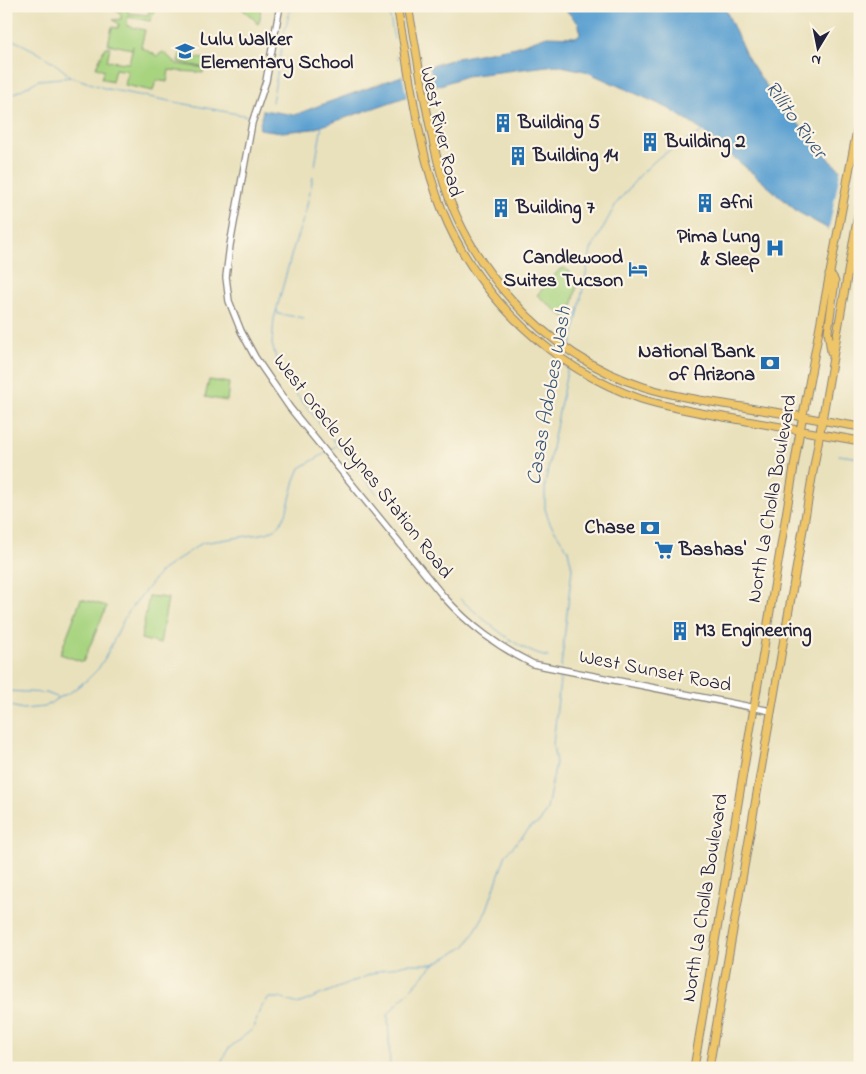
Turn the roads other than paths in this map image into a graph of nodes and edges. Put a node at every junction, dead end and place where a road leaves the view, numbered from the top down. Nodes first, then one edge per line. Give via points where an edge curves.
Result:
1 (280, 6) edge
2 (397, 6) edge
3 (408, 6) edge
4 (860, 115) edge
5 (860, 203) edge
6 (829, 275) junction
7 (832, 358) junction
8 (803, 416) junction
9 (822, 420) junction
10 (860, 427) edge
11 (800, 431) junction
12 (820, 434) junction
13 (860, 441) edge
14 (533, 664) joint
15 (754, 708) junction
16 (771, 711) junction
17 (694, 1068) edge
18 (709, 1068) edge

1 - 14 street, West Oracle Jaynes Station Road via 266,81 254,113 230,245 226,278 229,301 241,331 290,408 443,596 477,630
2 - 11 main road, West River Road via 428,165 443,213 464,254 507,312 564,360 629,394 667,406
3 - 8 main road, West River Road via 438,163 453,207 490,273 534,323 578,356 634,383 663,392
4 - 6 main road, North La Cholla Boulevard
5 - 7 main road, North La Cholla Boulevard
6 - 7 main road via 835,282 828,330
6 - 8 main road, North La Cholla Boulevard
7 - 9 main road, North La Cholla Boulevard
8 - 9 main road, West River Road
8 - 11 main road, North La Cholla Boulevard
9 - 10 main road, West River Road
9 - 12 main road, North La Cholla Boulevard
11 - 12 main road, West River Road
11 - 15 main road, North La Cholla Boulevard
12 - 13 main road, West River Road
12 - 16 main road, North La Cholla Boulevard
14 - 15 street, West Sunset Road
15 - 16 street, West Sunset Road
15 - 17 main road, North La Cholla Boulevard
16 - 18 main road, North La Cholla Boulevard

